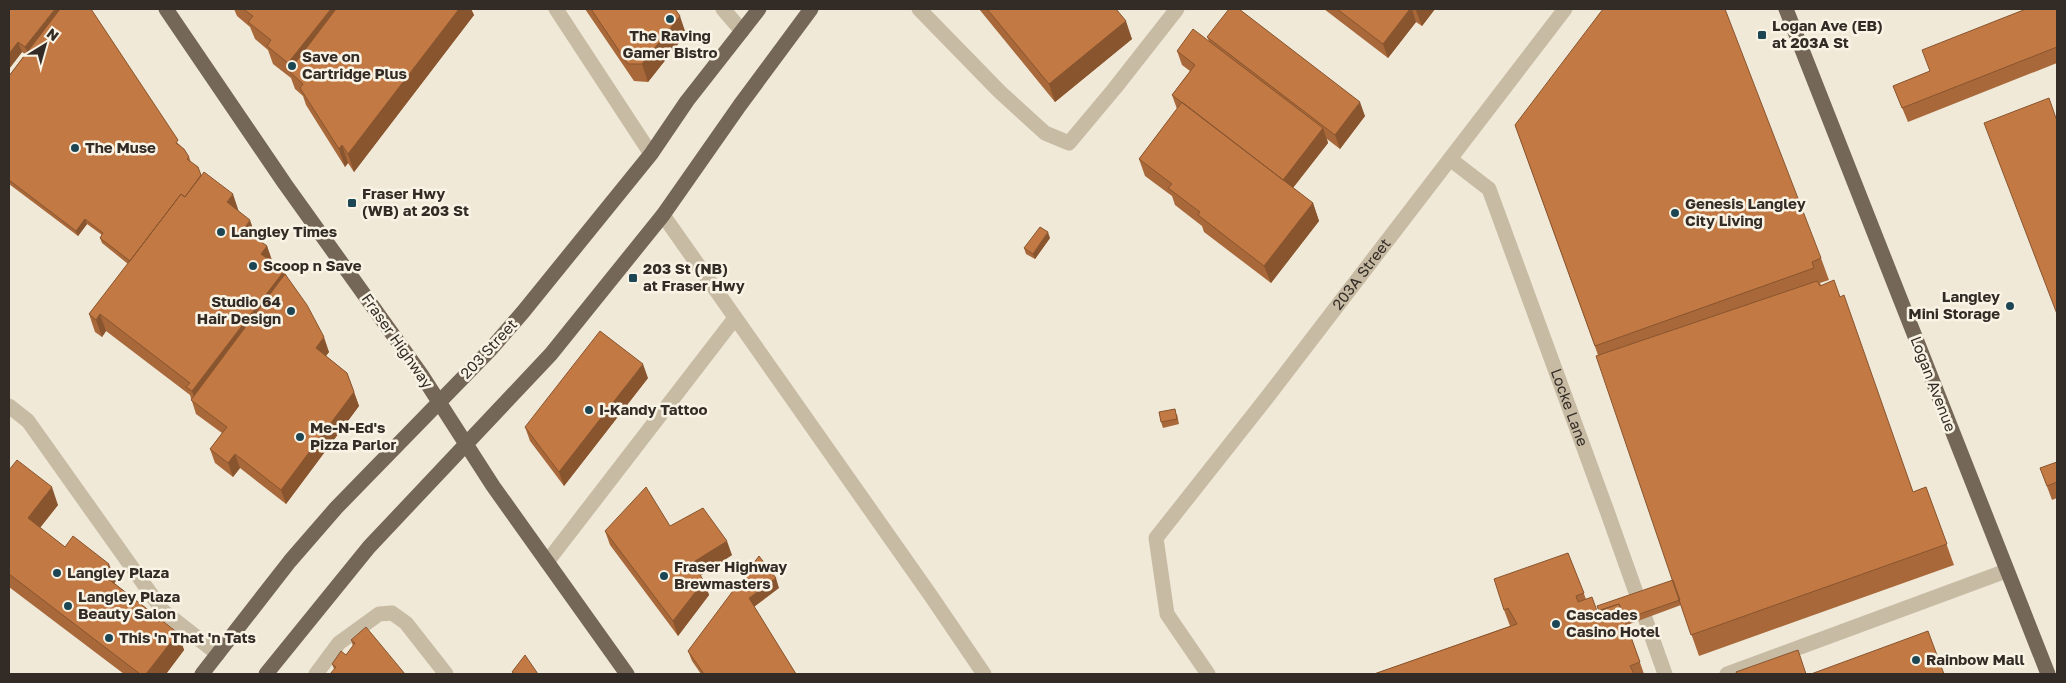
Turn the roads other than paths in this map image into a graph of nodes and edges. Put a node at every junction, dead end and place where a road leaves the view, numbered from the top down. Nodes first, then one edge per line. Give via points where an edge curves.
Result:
1 (166, 9) edge
2 (556, 9) edge
3 (723, 9) edge
4 (759, 9) edge
5 (810, 9) edge
6 (919, 9) edge
7 (1177, 9) edge
8 (1565, 9) edge
9 (1786, 9) edge
10 (742, 31) junction
11 (651, 154) junction
12 (1450, 159) junction
13 (663, 215) junction
14 (735, 318) junction
15 (439, 402) junction
16 (9, 406) edge
17 (466, 444) junction
18 (547, 562) junction
19 (2006, 571) junction
20 (218, 654) junction
21 (202, 674) edge
22 (266, 674) edge
23 (316, 674) edge
24 (446, 674) edge
25 (627, 674) edge
26 (984, 674) edge
27 (1208, 674) edge
28 (1665, 674) edge
29 (1727, 674) edge
30 (2048, 674) edge

1 - 15 main road, Fraser Highway
2 - 11 street
3 - 10 street
4 - 10 main road, 203 Street
5 - 13 main road
6 - 7 street via 1045,133 1069,143
8 - 12 street, 203A Street
9 - 19 main road, Logan Avenue
10 - 11 main road, 203 Street via 686,101
11 - 15 main road, 203 Street via 523,312
12 - 27 street, 203A Street via 1156,538 1168,614
12 - 28 street, Locke Lane via 1489,189
13 - 14 street
13 - 17 main road via 551,354
14 - 18 street
14 - 26 street
15 - 17 main road, Fraser Highway
15 - 20 main road, 203 Street via 290,561
16 - 20 street via 28,421 163,611
17 - 18 main road, Fraser Highway
17 - 22 main road via 369,547
18 - 25 main road, Fraser Highway
19 - 29 street
19 - 30 main road, Logan Avenue
20 - 21 main road, 203 Street
23 - 24 street via 339,643 379,614 392,613 406,623

